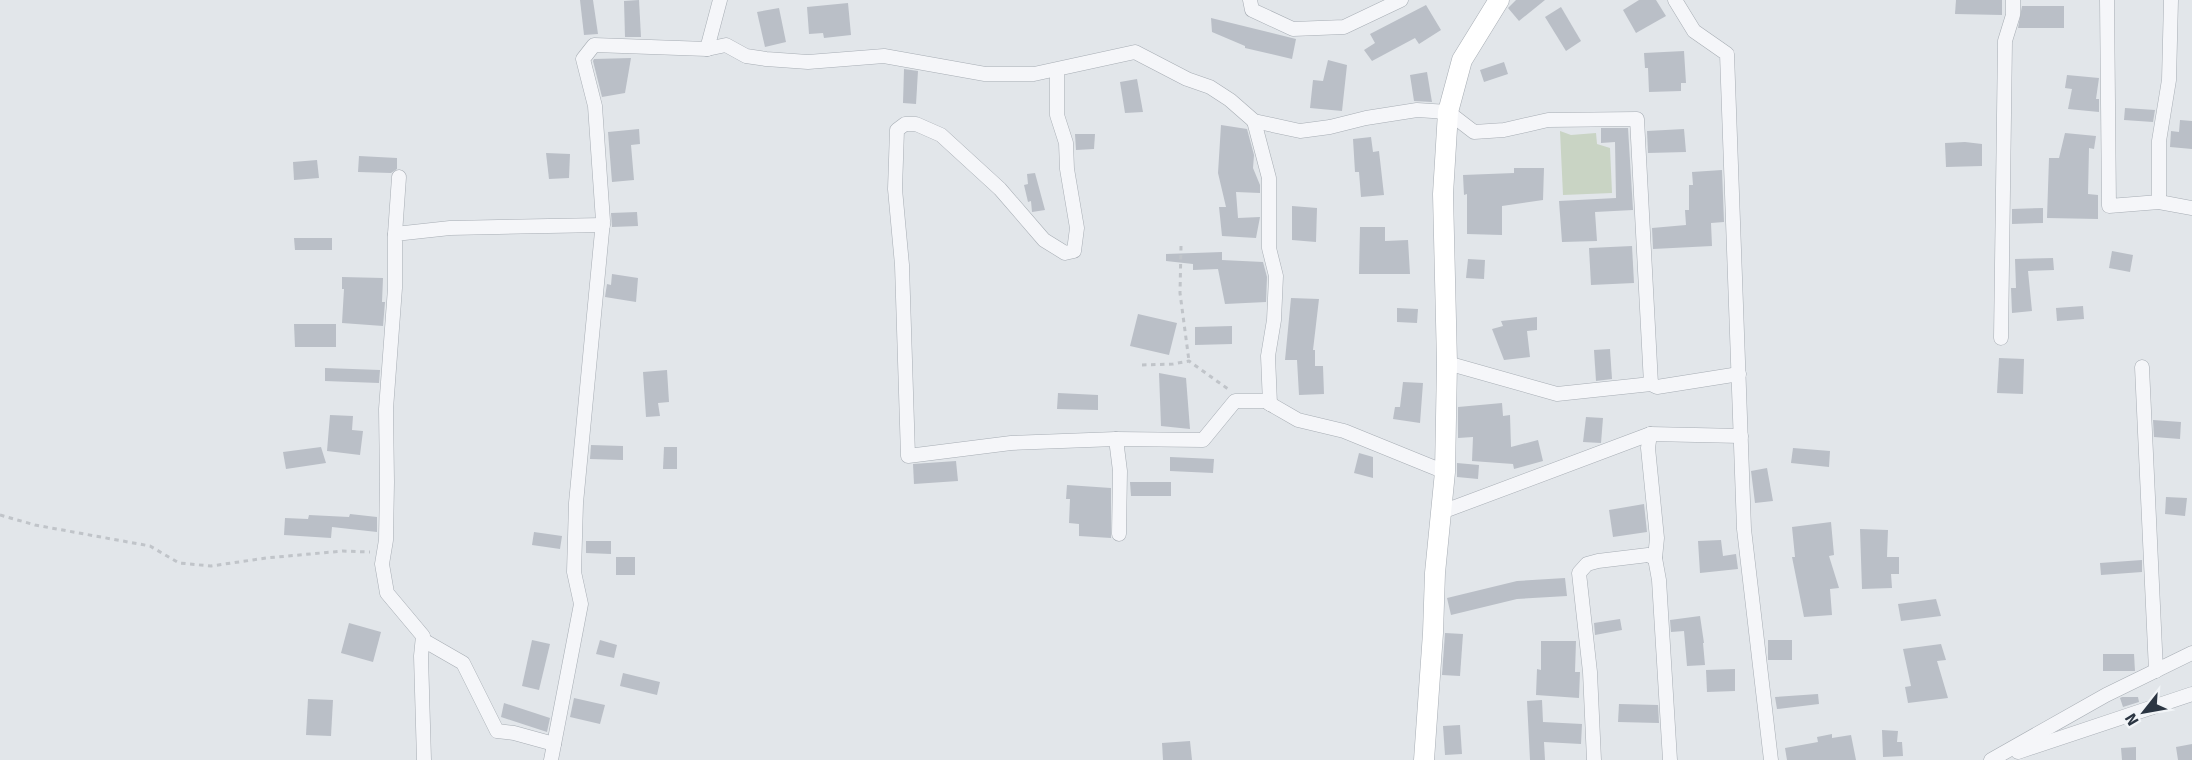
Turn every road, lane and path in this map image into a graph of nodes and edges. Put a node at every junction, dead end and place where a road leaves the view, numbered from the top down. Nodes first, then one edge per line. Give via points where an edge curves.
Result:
1 (720, 0) edge
2 (1250, 0) edge
3 (1401, 0) edge
4 (1499, 0) edge
5 (1675, 0) edge
6 (2013, 0) edge
7 (2107, 0) edge
8 (2171, 0) edge
9 (707, 49) junction
10 (1057, 70) junction
11 (1448, 112) junction
12 (1254, 121) junction
13 (399, 177) dead end
14 (2159, 202) junction
15 (2192, 208) edge
16 (603, 225) junction
17 (395, 234) junction
18 (1180, 246) dead end
19 (2001, 338) dead end
20 (1189, 361) junction
21 (1447, 363) junction
22 (1142, 364) dead end
23 (2142, 367) dead end
24 (1739, 374) junction
25 (1651, 384) junction
26 (1235, 401) junction
27 (1270, 404) junction
28 (1650, 434) junction
29 (1741, 436) junction
30 (1116, 439) junction
31 (1445, 472) junction
32 (1439, 513) junction
33 (0, 515) edge
34 (1119, 534) dead end
35 (384, 553) junction
36 (1655, 558) junction
37 (423, 640) junction
38 (2192, 652) edge
39 (2156, 671) junction
40 (2192, 694) edge
41 (554, 744) junction
42 (424, 760) edge
43 (551, 760) edge
44 (1424, 760) edge
45 (1594, 760) edge
46 (1670, 760) edge
47 (1771, 760) edge
48 (1992, 760) edge

1 - 9 street
2 - 3 street via 1252,10 1293,28 1344,27
4 - 11 street via 1462,60
5 - 24 street via 1694,31 1727,54
6 - 19 street via 2005,41
7 - 14 street via 2109,206
8 - 14 street via 2169,80 2159,141
9 - 10 street via 726,45 746,56 808,62 884,56 985,74
9 - 16 street via 594,45 583,59 595,106
10 - 12 street via 1136,52 1209,87
10 - 30 street via 1057,115 1066,143 1077,228 1074,251 1065,254 1044,240 1000,189 941,135 916,124 905,124 897,130 895,189 902,265 908,456 1011,443
11 - 12 street via 1417,110 1300,130
11 - 21 street via 1443,194
11 - 25 street via 1474,132 1548,120 1637,119
12 - 27 street via 1269,178 1269,248 1276,276 1268,356
13 - 17 street
14 - 15 street
16 - 17 street via 450,228
16 - 41 street via 576,503 574,572 581,604
17 - 35 street
18 - 20 path via 1180,293
20 - 22 path
20 - 26 path via 1227,388
21 - 25 street via 1557,394
21 - 31 street
23 - 39 street
24 - 25 street via 1657,387
24 - 29 street
26 - 27 street
26 - 30 street via 1203,440
27 - 31 street via 1298,420 1344,431
28 - 29 street
28 - 32 street
28 - 36 street
29 - 47 street via 1744,529
30 - 34 street
31 - 32 street
32 - 44 street
33 - 35 path via 150,546 179,563 211,566 343,551
35 - 37 street via 387,593
36 - 45 street via 1648,555 1598,561 1587,564 1579,573 1590,672
36 - 46 street
37 - 41 street via 463,663 497,731
37 - 42 street
38 - 39 street
39 - 48 street
40 - 48 street
41 - 43 street

